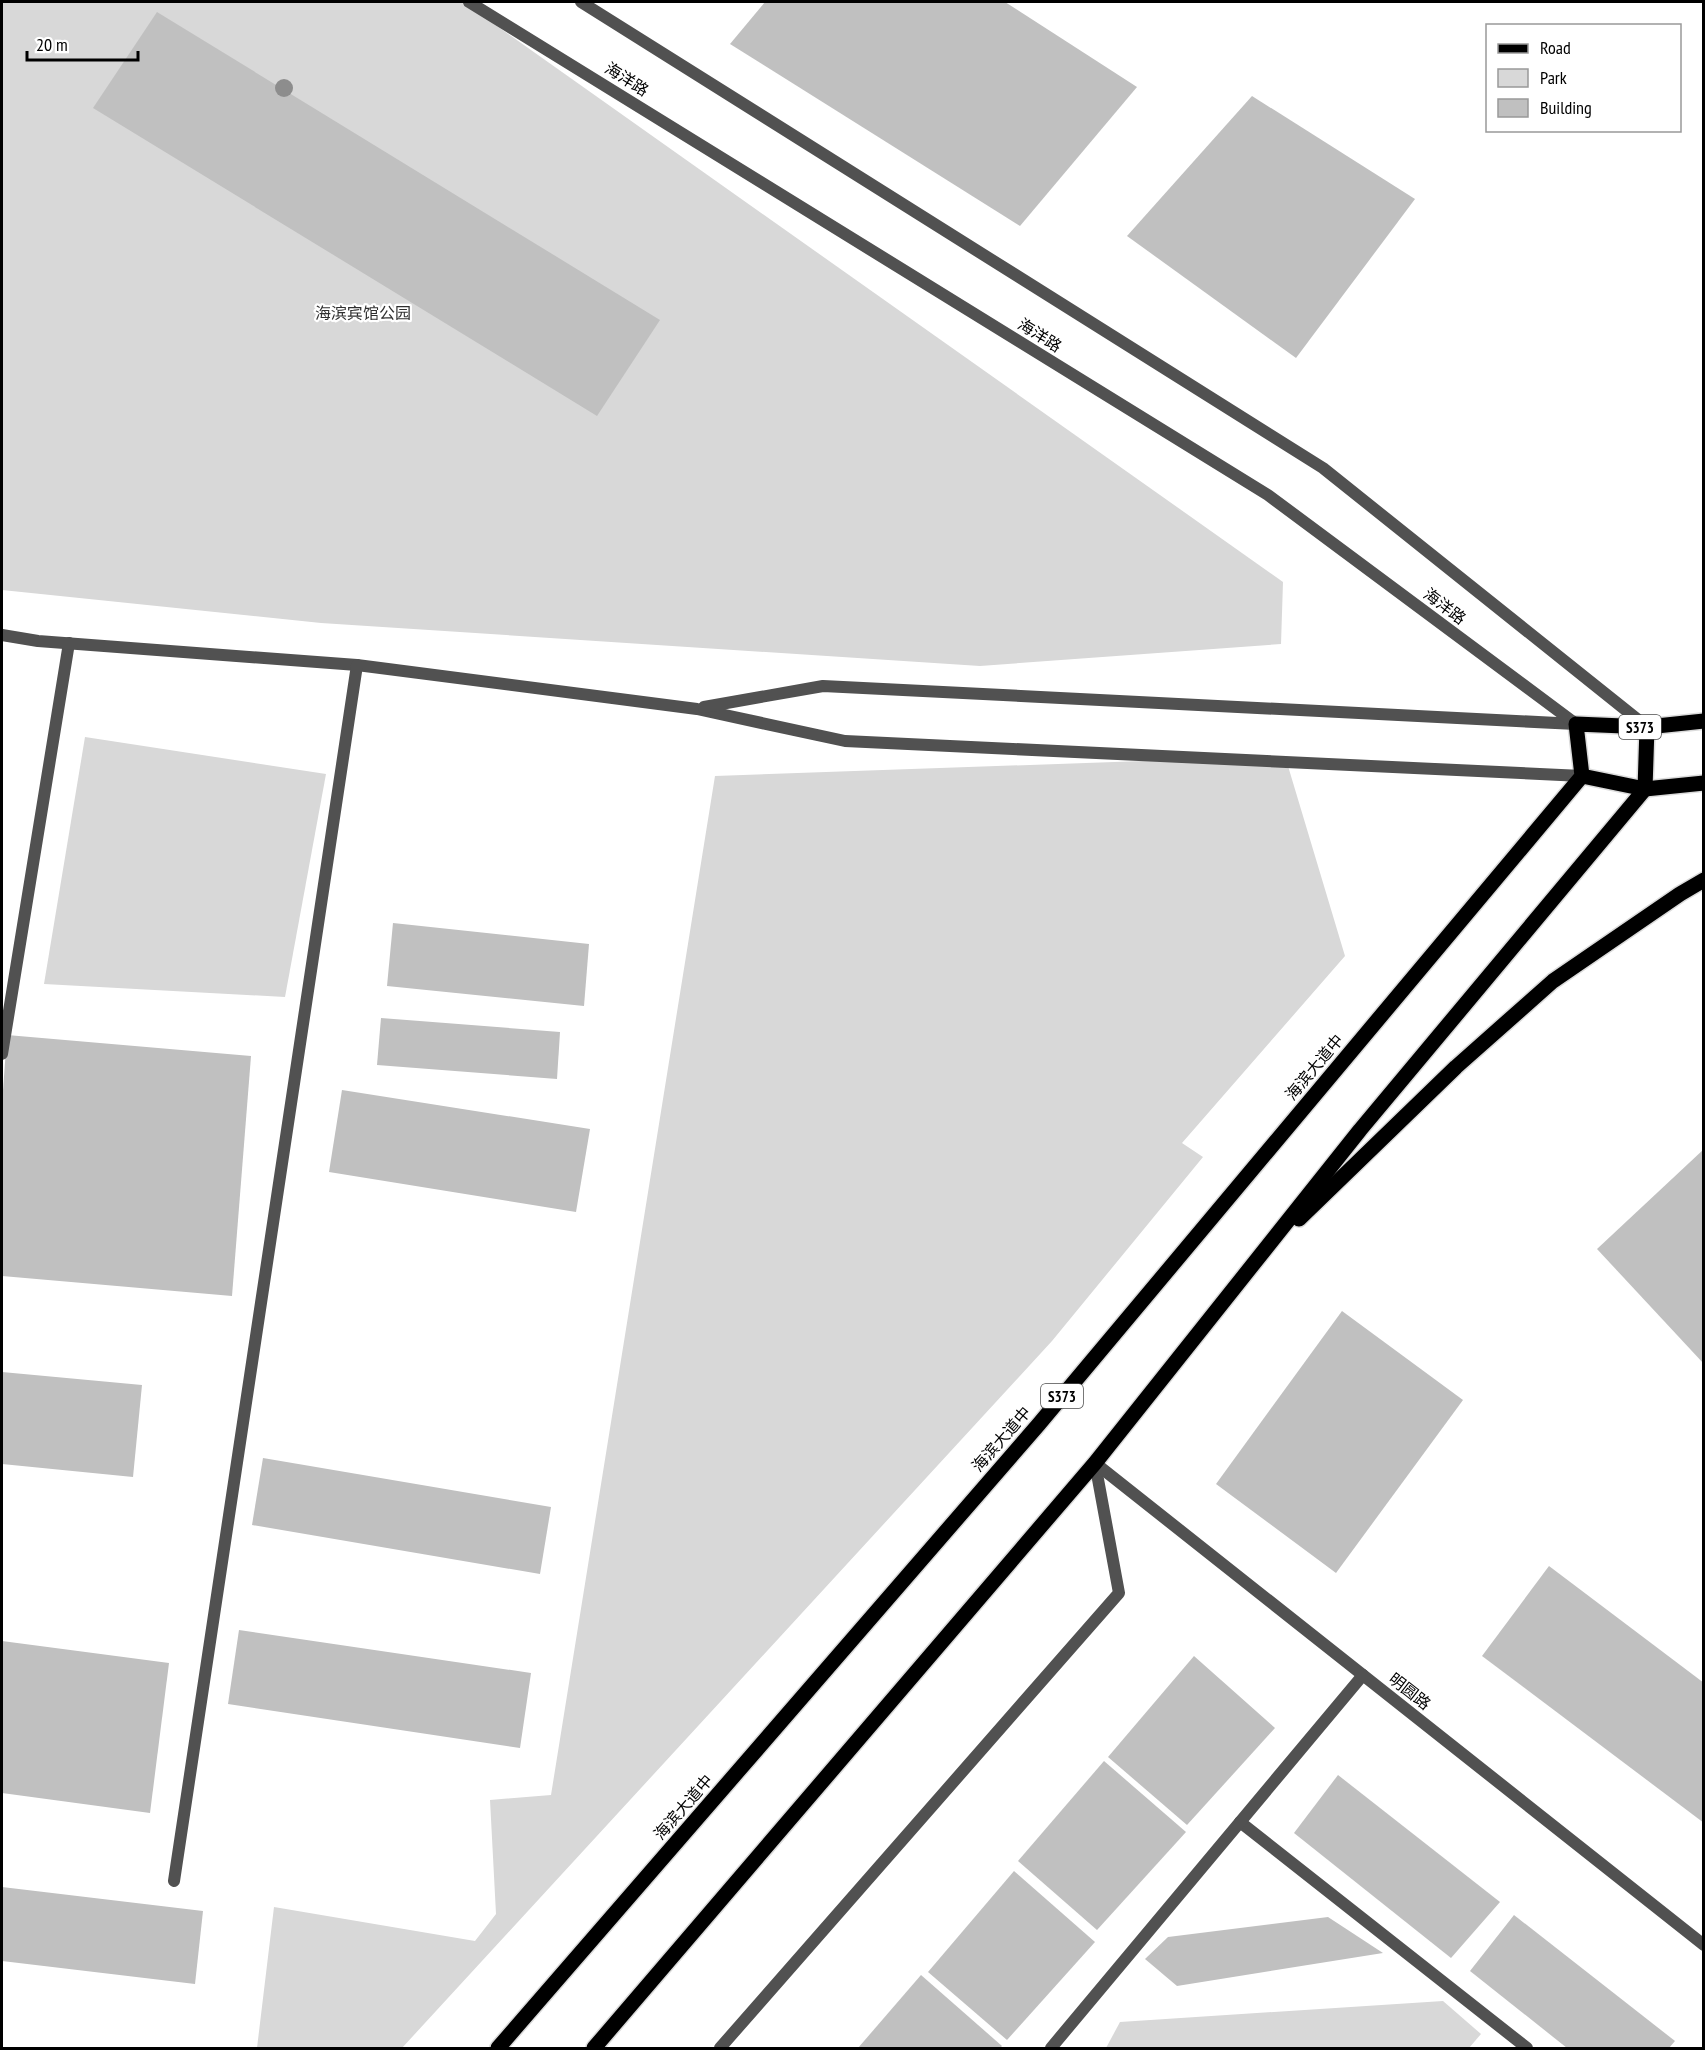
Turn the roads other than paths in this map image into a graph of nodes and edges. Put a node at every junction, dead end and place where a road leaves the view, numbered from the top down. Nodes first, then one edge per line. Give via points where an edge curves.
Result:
1 (469, 2) edge
2 (581, 2) edge
3 (2, 635) edge
4 (69, 643) junction
5 (357, 665) junction
6 (697, 709) junction
7 (1704, 722) edge
8 (1576, 724) junction
9 (1647, 728) junction
10 (1582, 776) junction
11 (1704, 783) edge
12 (1645, 789) junction
13 (1704, 880) edge
14 (2, 1054) edge
15 (1256, 1260) junction
16 (1095, 1463) junction
17 (1363, 1675) junction
18 (1240, 1822) junction
19 (174, 1881) dead end
20 (1704, 1944) edge
21 (498, 2049) edge
22 (594, 2049) edge
23 (720, 2049) edge
24 (1051, 2049) edge
25 (1527, 2049) edge

1 - 8 street, 海洋路 via 1268,495
2 - 9 street, 海洋路 via 1323,468
3 - 4 street
4 - 5 street
4 - 14 street
5 - 6 street
5 - 19 street
6 - 8 street via 823,686
6 - 10 street via 845,741
7 - 9 main road, S373
8 - 9 main road, S373
8 - 10 main road
9 - 12 main road, S373
10 - 12 main road
10 - 21 main road, 海滨大道中 / S373 via 1039,1424
11 - 12 main road
12 - 15 main road
13 - 15 main road via 1553,981 1456,1067
15 - 16 main road
16 - 17 street, 明圆路
16 - 22 main road
16 - 23 street via 1119,1593
17 - 18 street
17 - 20 street, 明圆路
18 - 24 street
18 - 25 street

